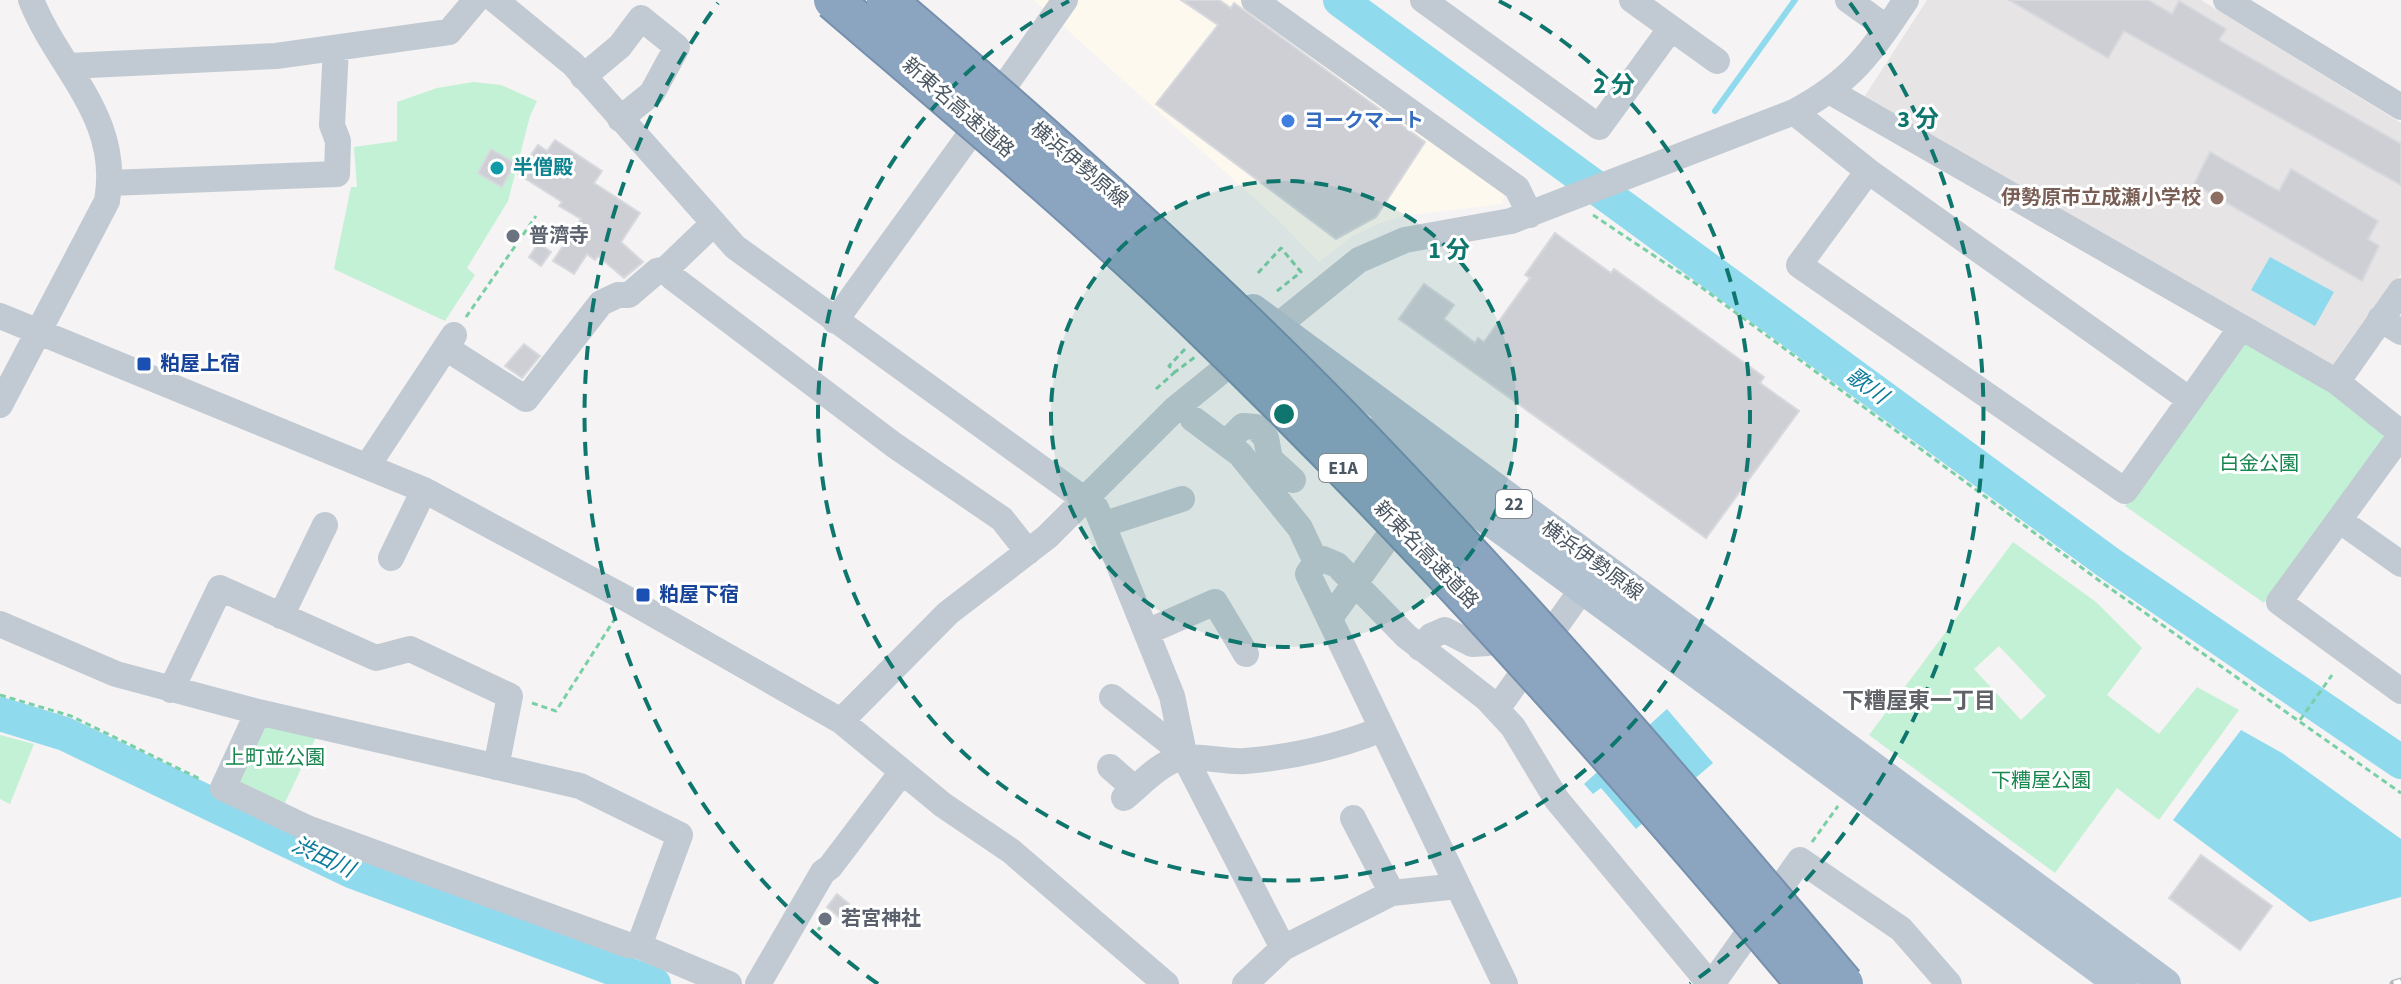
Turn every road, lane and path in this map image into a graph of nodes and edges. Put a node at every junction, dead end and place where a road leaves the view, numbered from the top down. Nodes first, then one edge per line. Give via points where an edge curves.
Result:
1 (31, 0) edge
2 (476, 0) edge
3 (495, 0) edge
4 (833, 0) edge
5 (845, 0) edge
6 (884, 0) edge
7 (1254, 0) edge
8 (1423, 0) edge
9 (1632, 0) edge
10 (1848, 0) edge
11 (1906, 0) edge
12 (2226, 0) edge
13 (1059, 2) edge
14 (1671, 28) junction
15 (1887, 28) junction
16 (336, 48) junction
17 (1717, 61) dead end
18 (69, 66) junction
19 (583, 77) junction
20 (1831, 92) junction
21 (989, 107) junction
22 (2401, 107) edge
23 (1794, 112) junction
24 (620, 119) junction
25 (1868, 171) junction
26 (110, 183) junction
27 (1572, 199) junction
28 (1530, 215) junction
29 (536, 216) dead end
30 (713, 224) junction
31 (666, 269) junction
32 (1258, 273) dead end
33 (1277, 291) dead end
34 (2401, 291) edge
35 (0, 316) edge
36 (835, 321) junction
37 (2391, 326) edge
38 (2240, 329) junction
39 (36, 331) junction
40 (1263, 336) junction
41 (450, 341) junction
42 (1190, 344) dead end
43 (1198, 355) dead end
44 (1175, 372) junction
45 (2337, 382) junction
46 (1156, 389) dead end
47 (2190, 400) junction
48 (0, 405) edge
49 (1193, 419) dead end
50 (2401, 434) edge
51 (1227, 442) junction
52 (368, 465) junction
53 (1431, 477) junction
54 (1293, 480) dead end
55 (424, 490) junction
56 (1086, 497) junction
57 (1182, 499) dead end
58 (2339, 520) junction
59 (1105, 524) junction
60 (325, 525) dead end
61 (1028, 552) junction
62 (391, 558) dead end
63 (1316, 562) junction
64 (2401, 564) edge
65 (1355, 584) junction
66 (1583, 588) junction
67 (627, 599) junction
68 (281, 616) junction
69 (1330, 618) junction
70 (0, 624) edge
71 (1147, 632) junction
72 (1488, 643) dead end
73 (1420, 648) junction
74 (1246, 654) dead end
75 (2332, 675) dead end
76 (171, 690) junction
77 (2401, 691) edge
78 (0, 695) edge
79 (510, 696) junction
80 (1112, 697) dead end
81 (1497, 709) junction
82 (258, 712) junction
83 (2300, 720) junction
84 (841, 721) junction
85 (1382, 729) junction
86 (1184, 756) junction
87 (496, 767) junction
88 (1110, 767) dead end
89 (902, 772) junction
90 (223, 788) junction
91 (2401, 793) edge
92 (1842, 800) dead end
93 (1353, 818) dead end
94 (1800, 860) junction
95 (1458, 886) junction
96 (1392, 893) junction
97 (639, 946) junction
98 (1283, 948) junction
99 (2127, 977) edge
100 (729, 984) edge
101 (758, 984) edge
102 (1166, 984) edge
103 (1245, 984) edge
104 (1505, 984) edge
105 (1711, 984) edge
106 (1806, 984) edge
107 (1844, 984) edge
108 (1949, 984) edge
109 (2165, 984) edge

1 - 18 street
2 - 16 street via 449,32
3 - 19 street
4 - 106 highway, 新東名高速道路 / E1A, bridge via 1169,296 1321,445 1568,706
5 - 21 main road, 横浜伊勢原線 / 22
6 - 21 main road, 横浜伊勢原線 / 22
6 - 107 highway, 新東名高速道路 / E1A, bridge via 1041,133 1337,415 1590,687
7 - 28 street via 1517,188
8 - 14 street via 1599,127
9 - 14 street
10 - 15 street
11 - 15 street
12 - 22 street
13 - 21 street
14 - 17 street
15 - 20 street via 1863,62
16 - 18 street
16 - 26 street via 332,125 338,141 337,174
18 - 26 street via 100,121
19 - 24 street
19 - 24 street via 620,46 641,18 677,47 652,93
20 - 23 street
20 - 38 street
21 - 36 street
21 - 40 main road, 横浜伊勢原線 / 22
23 - 25 street
23 - 27 street
24 - 30 street
25 - 47 street
25 - 47 street via 1799,265 2125,491
26 - 39 street via 107,201
27 - 28 street
27 - 83 path
28 - 40 street via 1381,248 1342,272
29 - 41 path
30 - 31 street
30 - 36 street via 735,247
31 - 41 street via 629,295 601,303 526,399
31 - 61 street via 781,362 1002,519
32 - 33 path via 1281,248 1301,272
34 - 37 street
35 - 39 street
36 - 56 street
37 - 45 street
38 - 45 street
38 - 47 street
39 - 48 street
39 - 52 street
40 - 53 main road, 横浜伊勢原線 / 22
40 - 56 street via 1147,434
40 - 99 main road, 横浜伊勢原線 / 22
41 - 52 street
42 - 44 path via 1169,366
43 - 44 path
44 - 46 path
45 - 50 street
49 - 51 street
50 - 58 street
51 - 54 street via 1243,426 1256,427 1266,438 1270,459
51 - 63 street via 1300,528
52 - 55 street
53 - 65 street
53 - 66 main road, 横浜伊勢原線 / 22
55 - 62 street
55 - 67 street
56 - 59 street
56 - 61 street
57 - 59 street
58 - 64 street
58 - 77 street via 2279,602
59 - 71 street
60 - 68 street
61 - 84 street via 941,619
63 - 65 street via 1331,561
63 - 69 street via 1308,574
65 - 69 street
65 - 73 street
66 - 81 street
66 - 99 main road, 横浜伊勢原線 / 22
67 - 79 path via 556,711
67 - 84 street
68 - 76 street via 220,588
68 - 79 street via 376,658 410,649
69 - 85 street
70 - 76 street via 116,674
71 - 74 street via 1215,602
71 - 86 street via 1172,696
72 - 73 street via 1472,644 1445,630
73 - 81 street
75 - 83 path
76 - 82 street
78 - 90 path via 71,716
79 - 87 street
80 - 86 street
81 - 105 street via 1524,742 1566,812
82 - 87 street
82 - 90 street
83 - 91 path
84 - 89 street
85 - 86 street via 1340,746 1243,761
85 - 95 street
86 - 88 street via 1129,794
86 - 98 street
87 - 97 street via 580,786 680,835
89 - 101 street via 808,893
89 - 102 street via 1011,851
90 - 97 street via 307,828
92 - 94 path
93 - 96 street
94 - 105 street
94 - 108 street via 1901,929
95 - 96 street
95 - 104 street
96 - 98 street
97 - 100 street
98 - 103 street
99 - 109 main road, 横浜伊勢原線 / 22

